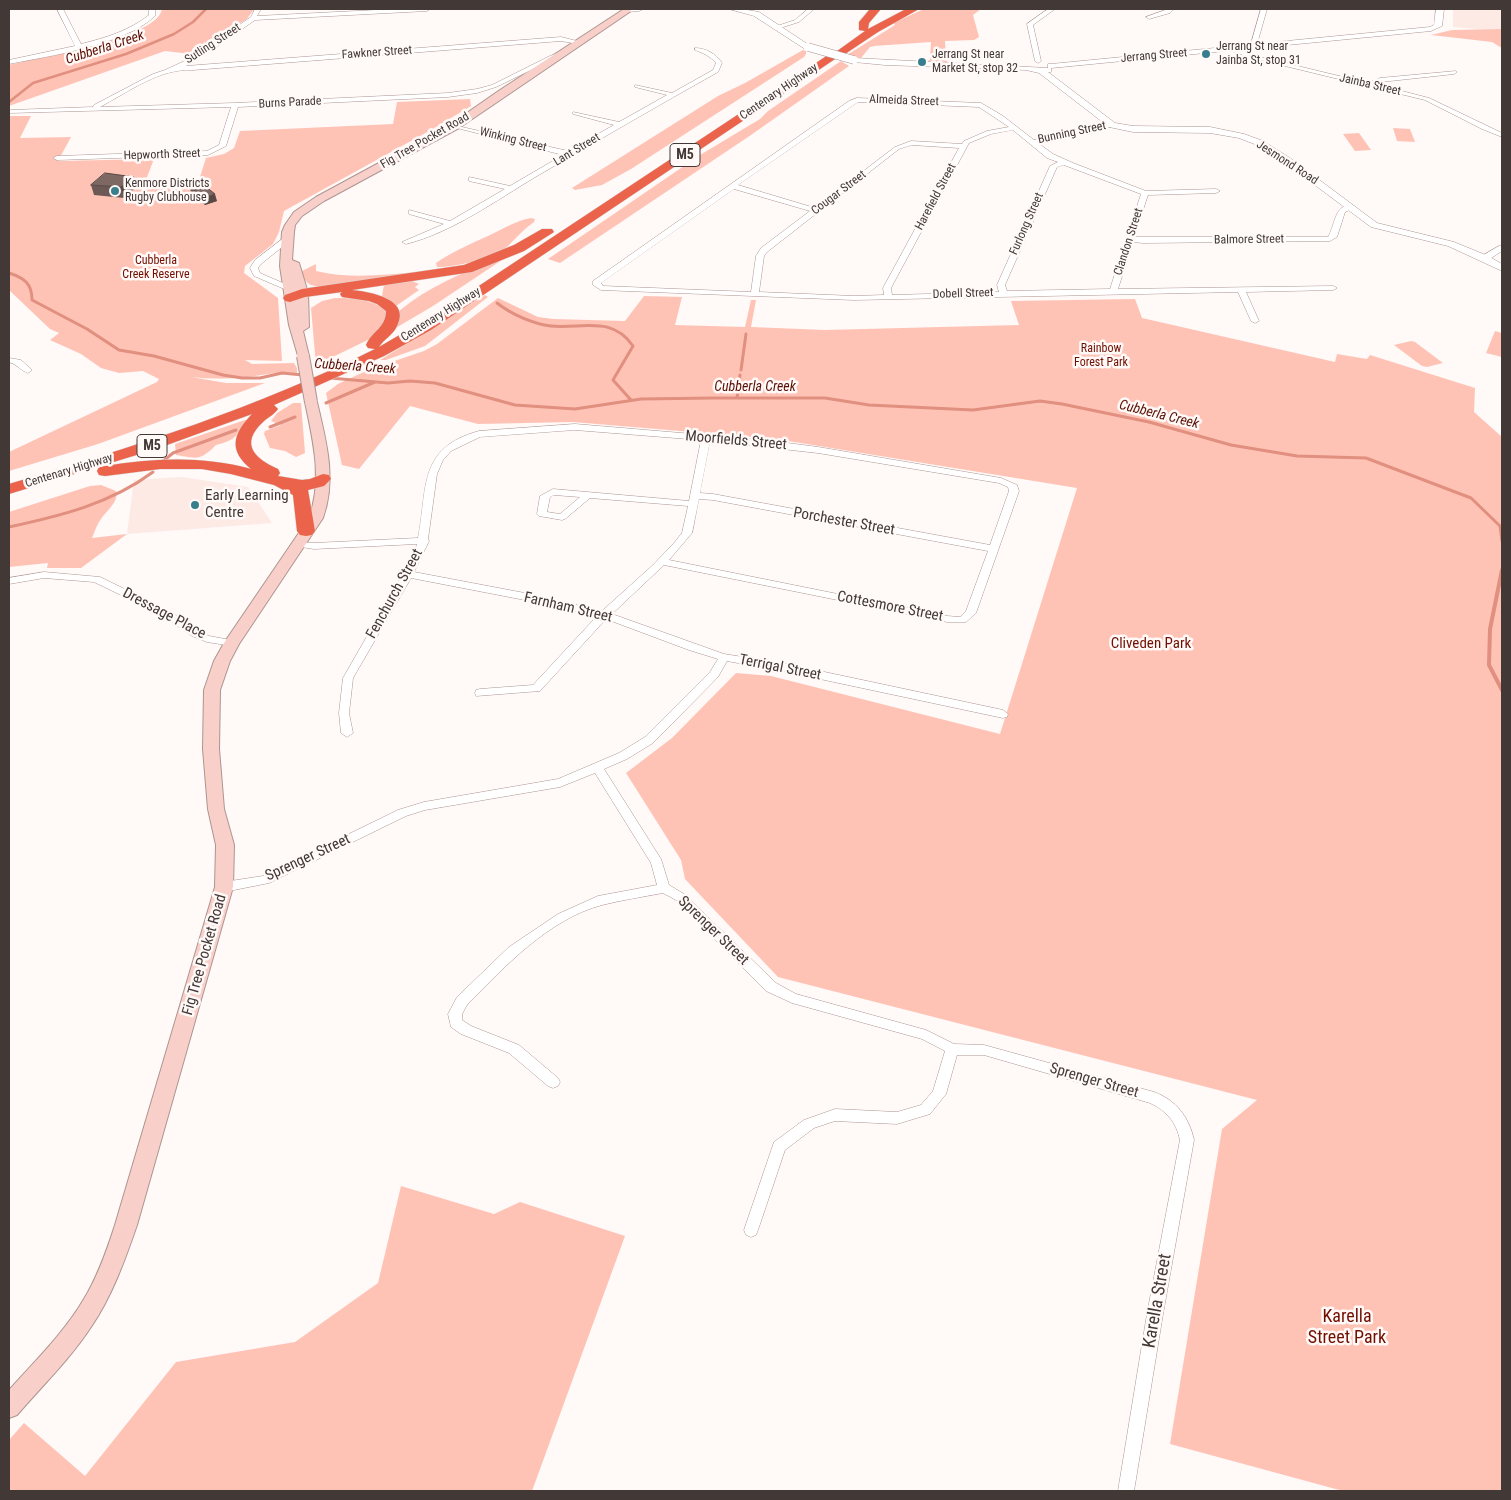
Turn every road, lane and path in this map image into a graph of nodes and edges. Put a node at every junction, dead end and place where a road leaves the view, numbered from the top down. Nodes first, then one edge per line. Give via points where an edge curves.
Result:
1 (60, 9) edge
2 (152, 9) edge
3 (258, 9) edge
4 (399, 9) edge
5 (427, 9) edge
6 (632, 9) edge
7 (733, 9) edge
8 (810, 9) edge
9 (876, 9) edge
10 (900, 9) edge
11 (914, 9) edge
12 (1052, 9) edge
13 (1172, 9) edge
14 (1264, 9) edge
15 (1440, 9) edge
16 (610, 10) edge
17 (1149, 17) dead end
18 (252, 18) junction
19 (611, 20) junction
20 (777, 27) junction
21 (869, 29) junction
22 (578, 42) junction
23 (78, 45) junction
24 (1257, 47) junction
25 (697, 48) dead end
26 (1232, 49) junction
27 (561, 54) junction
28 (830, 54) junction
29 (1038, 61) junction
30 (9, 62) edge
31 (1051, 66) junction
32 (176, 67) junction
33 (1027, 68) junction
34 (1041, 71) junction
35 (1454, 72) dead end
36 (1368, 85) junction
37 (637, 86) dead end
38 (674, 95) junction
39 (234, 105) junction
40 (97, 110) junction
41 (11, 112) dead end
42 (575, 113) dead end
43 (620, 124) junction
44 (1112, 125) junction
45 (455, 126) junction
46 (1014, 128) junction
47 (1502, 135) edge
48 (1032, 142) junction
49 (963, 146) junction
50 (570, 154) junction
51 (57, 158) dead end
52 (1064, 162) junction
53 (472, 179) dead end
54 (732, 186) junction
55 (510, 188) junction
56 (1216, 191) dead end
57 (1145, 193) junction
58 (1349, 207) junction
59 (815, 210) junction
60 (412, 212) dead end
61 (577, 216) junction
62 (451, 224) junction
63 (288, 239) junction
64 (1129, 239) junction
65 (406, 242) dead end
66 (1502, 248) edge
67 (288, 256) junction
68 (264, 258) junction
69 (1485, 258) junction
70 (1502, 268) edge
71 (298, 276) junction
72 (596, 283) joint
73 (1333, 288) dead end
74 (1241, 289) junction
75 (328, 290) junction
76 (1113, 291) junction
77 (1003, 293) junction
78 (755, 294) junction
79 (300, 297) junction
80 (888, 297) junction
81 (1255, 321) dead end
82 (373, 345) junction
83 (9, 360) edge
84 (28, 370) dead end
85 (315, 376) junction
86 (292, 394) junction
87 (469, 437) joint
88 (706, 439) junction
89 (323, 479) junction
90 (9, 480) edge
91 (272, 480) junction
92 (1000, 480) joint
93 (9, 489) edge
94 (589, 494) dead end
95 (694, 500) junction
96 (302, 538) junction
97 (424, 540) junction
98 (993, 549) junction
99 (662, 562) junction
100 (408, 574) junction
101 (9, 581) edge
102 (604, 615) junction
103 (232, 642) junction
104 (724, 657) junction
105 (480, 693) dead end
106 (1003, 714) dead end
107 (347, 732) dead end
108 (598, 768) junction
109 (224, 887) junction
110 (664, 888) junction
111 (952, 1049) junction
112 (553, 1082) dead end
113 (1177, 1112) joint
114 (751, 1230) dead end
115 (9, 1407) edge
116 (1126, 1491) edge

1 - 23 street
2 - 23 street via 152,16 140,26
3 - 18 street, Sutling Street
4 - 5 street
4 - 18 street
6 - 16 main road
6 - 19 main road, Fig Tree Pocket Road
7 - 20 street via 756,14
8 - 20 street via 798,21
9 - 21 highway via 864,22
10 - 21 highway, M5
11 - 21 highway, M5
12 - 29 street via 1030,24
13 - 17 street
14 - 24 street via 1254,44
15 - 24 street, Jerrang Street via 1436,28
16 - 19 main road via 613,14
18 - 32 street, Sutling Street
19 - 22 main road, Fig Tree Pocket Road
20 - 33 street, bridge via 808,47 854,60
21 - 28 highway, Centenary Highway / M5
22 - 27 main road, Fig Tree Pocket Road
22 - 32 street, Fawkner Street via 561,39
23 - 30 street
24 - 26 street, Jerrang Street
25 - 38 street, Lant Street via 710,53 719,63 718,67
26 - 31 street, Jerrang Street
26 - 36 street, Jainba Street
27 - 39 street, Burns Parade via 477,91
27 - 45 main road, Fig Tree Pocket Road
28 - 61 highway, Centenary Highway / M5
28 - 85 highway, Centenary Highway / M5 via 453,309 340,372
29 - 31 street
29 - 33 street via 1027,64
31 - 34 street
32 - 40 street, Sutling Street
33 - 34 street
34 - 44 street, Jesmond Road
35 - 36 street via 1380,80
36 - 47 street, Jainba Street via 1430,100
37 - 38 street
38 - 43 street, Lant Street
39 - 40 street, Burns Parade
39 - 51 street, Hepworth Street via 222,146 208,154
40 - 41 street, Burns Parade
42 - 43 street
43 - 50 street, Lant Street
44 - 48 street, Bunning Street
44 - 58 street, Jesmond Road via 1132,129 1210,130 1241,136 1260,143 1287,160
45 - 50 street, Winking Street
45 - 63 main road, Fig Tree Pocket Road via 306,208 293,220
46 - 48 street, Almeida Street
46 - 49 street, Harefield Street via 974,137
46 - 54 street, Almeida Street via 981,105 857,100
48 - 52 street, Almeida Street
49 - 59 street, Cougar Street via 911,143 899,147
49 - 80 street, Harefield Street via 887,288
50 - 55 street, Lant Street
52 - 57 street, Almeida Street
52 - 77 street, Furlong Street via 1054,166 1039,197 1001,285
53 - 55 street
54 - 59 street
54 - 72 street, Almeida Street
55 - 62 street, Lant Street
56 - 57 street, Almeida Street
57 - 64 street, Clandon Street
58 - 64 street, Balmore Street via 1342,211 1330,239
58 - 69 street, Jesmond Road via 1374,225 1451,244
59 - 78 street, Cougar Street via 764,250 760,256
60 - 62 street
61 - 75 highway via 519,248 467,269
61 - 82 highway, Centenary Highway / M5 via 440,306
62 - 65 street, Lant Street
63 - 67 main road, Fig Tree Pocket Road
63 - 68 street
64 - 76 street, Clandon Street
66 - 69 street
67 - 68 street
67 - 71 main road, Fig Tree Pocket Road
67 - 79 main road, Fig Tree Pocket Road via 286,266
68 - 79 street via 255,266 257,274
69 - 70 street, Jesmond Road
71 - 75 highway via 304,283
71 - 79 main road, Fig Tree Pocket Road
72 - 78 street, Dobell Street via 601,288
73 - 74 street, Dobell Street
74 - 76 street, Dobell Street
74 - 81 street
75 - 79 highway
76 - 77 street, Dobell Street
77 - 80 street, Dobell Street
78 - 80 street, Dobell Street
79 - 82 highway via 348,294 379,298 389,305 392,322 375,338
79 - 89 main road, Fig Tree Pocket Road, bridge via 304,324 301,341
82 - 85 highway, Centenary Highway / M5
83 - 84 street
85 - 86 highway, Centenary Highway / M5
85 - 90 highway, Centenary Highway / M5 via 170,430
86 - 89 highway via 249,426 242,442 244,454 271,473
86 - 93 highway, Centenary Highway / M5 via 149,447
87 - 88 street, Moorfields Street via 575,427
87 - 97 street, Fenchurch Street via 459,441 436,462
88 - 92 street, Moorfields Street via 818,450
88 - 95 street
89 - 91 highway via 308,485
89 - 96 main road, Fig Tree Pocket Road via 322,503
91 - 93 highway via 213,465 171,464 127,468 34,488
91 - 96 highway via 301,492
92 - 98 street, Cottesmore Street via 1012,485 1014,491
94 - 95 street, Porchester Street
95 - 98 street, Porchester Street via 713,497
95 - 99 street via 687,533
96 - 97 street via 314,546
96 - 103 main road, Fig Tree Pocket Road
97 - 100 street, Fenchurch Street
98 - 99 street, Cottesmore Street via 971,613 962,620
99 - 102 street
100 - 102 street, Farnham Street
100 - 107 street, Fenchurch Street via 348,678 344,714
101 - 103 street, Dressage Place via 44,576 96,579 164,612 196,634
102 - 104 street, Farnham Street
102 - 105 street via 536,688
103 - 109 main road, Fig Tree Pocket Road via 212,690 211,749 216,810 225,845
104 - 106 street, Terrigal Street
104 - 108 street, Terrigal Street via 714,674 649,740
108 - 109 street, Sprenger Street via 560,783 424,806 402,813 265,880
108 - 110 street, Sprenger Street via 657,862
109 - 115 main road, Fig Tree Pocket Road via 118,1249 92,1306 76,1330
110 - 111 street, Sprenger Street via 680,897 771,987 792,998 926,1035
110 - 112 street via 598,901 562,917 513,950 462,1001 454,1014 456,1023 466,1030 514,1049
111 - 113 street, Sprenger Street via 984,1050 1154,1098
111 - 114 street via 939,1094 925,1110 897,1118 835,1116 809,1124 779,1146
113 - 116 street, Karella Street via 1187,1140 1154,1314

